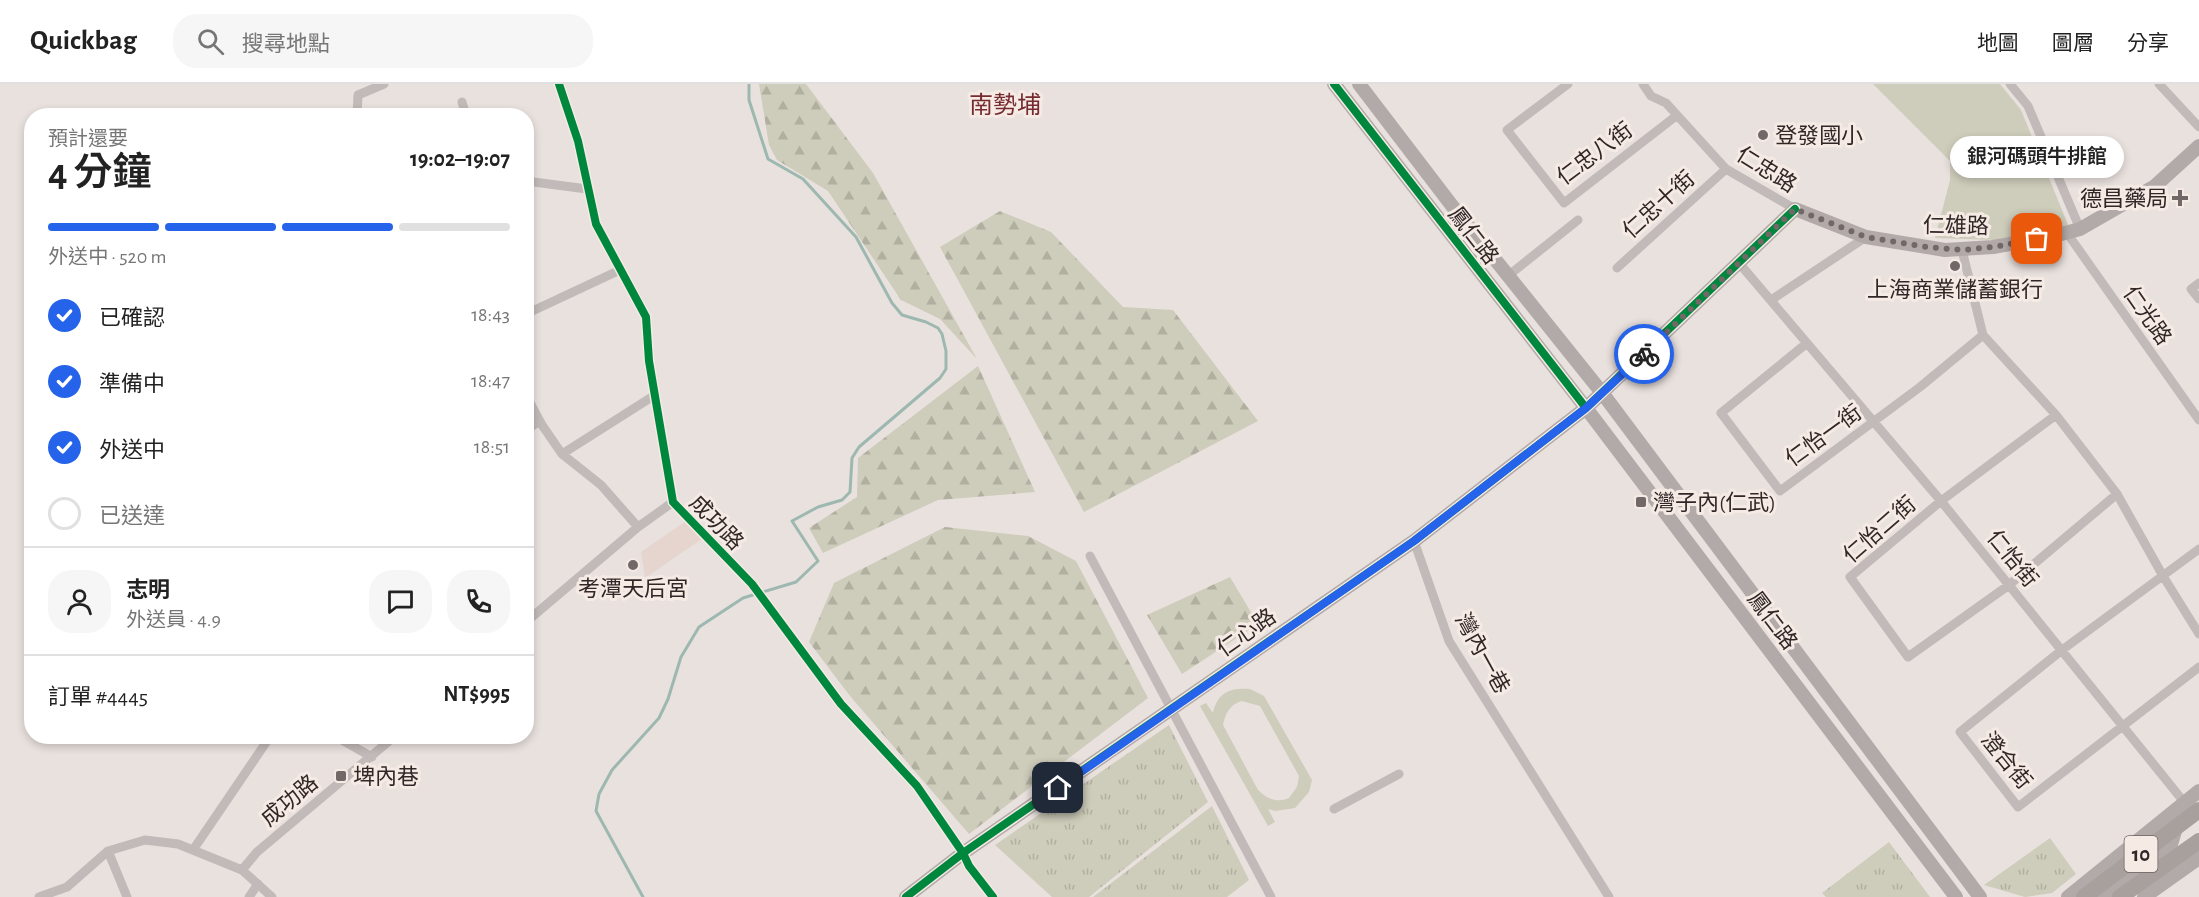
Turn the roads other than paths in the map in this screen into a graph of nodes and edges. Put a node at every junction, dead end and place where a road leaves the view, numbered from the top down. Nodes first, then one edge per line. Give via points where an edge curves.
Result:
1 (384, 84) edge
2 (559, 84) edge
3 (1334, 84) edge
4 (1359, 84) edge
5 (1568, 84) edge
6 (1643, 84) edge
7 (2010, 84) edge
8 (2159, 84) edge
9 (462, 102) dead end
10 (357, 108) edge
11 (464, 108) edge
12 (1676, 116) junction
13 (2199, 127) edge
14 (2199, 146) edge
15 (1726, 169) junction
16 (534, 183) edge
17 (587, 189) junction
18 (1795, 209) junction
19 (1578, 220) dead end
20 (2073, 231) junction
21 (1866, 237) junction
22 (1962, 250) junction
23 (1739, 263) junction
24 (1617, 268) dead end
25 (620, 270) junction
26 (1509, 275) junction
27 (2199, 283) edge
28 (2199, 299) edge
29 (1771, 300) junction
30 (534, 311) edge
31 (1983, 335) junction
32 (1807, 343) junction
33 (1603, 394) junction
34 (655, 395) junction
35 (1586, 408) junction
36 (534, 410) edge
37 (2056, 415) junction
38 (2199, 420) edge
39 (540, 422) junction
40 (1875, 422) junction
41 (534, 425) edge
42 (562, 454) junction
43 (2117, 494) junction
44 (673, 501) junction
45 (1941, 501) junction
46 (638, 527) junction
47 (1414, 541) junction
48 (2199, 549) edge
49 (1090, 556) dead end
50 (2163, 576) junction
51 (2009, 585) junction
52 (534, 615) edge
53 (2199, 634) edge
54 (2061, 650) junction
55 (2199, 667) edge
56 (1171, 709) junction
57 (2122, 725) junction
58 (265, 744) edge
59 (349, 744) edge
60 (384, 744) edge
61 (372, 757) junction
62 (1399, 774) dead end
63 (2199, 791) edge
64 (2184, 802) junction
65 (1334, 809) dead end
66 (2199, 810) edge
67 (2199, 841) edge
68 (193, 850) junction
69 (108, 851) junction
70 (963, 853) junction
71 (2199, 858) edge
72 (242, 870) junction
73 (258, 884) junction
74 (67, 887) junction
75 (1983, 896) edge
76 (39, 897) edge
77 (70, 897) edge
78 (127, 897) edge
79 (249, 897) edge
80 (272, 897) edge
81 (906, 897) edge
82 (993, 897) edge
83 (1271, 897) edge
84 (1609, 897) edge
85 (1956, 897) edge
86 (2068, 897) edge
87 (2084, 897) edge
88 (2102, 897) edge
89 (2121, 897) edge
90 (2144, 897) edge

1 - 10 street via 358,95
2 - 17 street, 成功路 via 578,141
3 - 35 main road, 鳳仁路
4 - 26 main road, 鳳仁路
5 - 12 street, 仁忠八街 via 1507,130 1564,203
6 - 12 street, 仁忠路 via 1651,96 1666,103
7 - 20 street, 仁光路 via 2028,106
8 - 13 street
9 - 11 street
12 - 15 street, 仁忠路
14 - 20 main road, 仁雄路 via 2155,186
15 - 18 street, 仁忠路
15 - 24 street, 仁忠十街
16 - 17 street
17 - 25 street, 成功路 via 596,224
18 - 21 main road, 仁雄路
18 - 23 main road
19 - 26 street
20 - 22 main road, 仁雄路
20 - 38 street, 仁光路
21 - 22 main road, 仁雄路
21 - 29 street
22 - 31 street
23 - 29 street, 仁怡街
23 - 33 main road
25 - 30 street
25 - 34 street, 成功路 via 645,317
26 - 33 main road, 鳳仁路
27 - 28 street via 2191,289
29 - 32 street, 仁怡街
31 - 37 street
31 - 40 street, 仁怡一街
32 - 40 street, 仁怡街
32 - 40 street, 仁怡一街 via 1721,413 1780,491
33 - 35 main road, 仁心路
33 - 75 main road, 鳳仁路
34 - 42 street
34 - 44 street, 成功路
35 - 47 main road, 仁心路
35 - 85 main road, 鳳仁路
36 - 39 street
37 - 43 street
37 - 45 street, 仁怡二街
39 - 41 street
39 - 42 street
40 - 45 street, 仁怡街
42 - 46 street via 601,485
43 - 50 street
43 - 51 street, 仁怡二街
44 - 46 street, 成功路
44 - 70 street, 成功路 via 752,584 841,704 917,786
45 - 51 street, 仁怡街
45 - 51 street, 仁怡二街 via 1850,577 1908,657
46 - 52 street, 成功路
47 - 56 main road, 仁心路
47 - 84 street, 灣內一巷 via 1449,641
48 - 50 street, 澄合街
49 - 56 street
50 - 53 street
50 - 54 street, 澄合街
51 - 54 street, 仁怡街
54 - 57 street, 仁怡街
54 - 57 street, 澄合街 via 1960,732 1994,778 2018,807
55 - 57 street, 澄合街
56 - 70 main road, 仁心路
56 - 83 street
57 - 64 street, 仁怡街
58 - 68 street
59 - 61 street
60 - 61 street, 成功路
61 - 72 street, 成功路 via 257,852
62 - 65 street
63 - 64 main road
64 - 86 main road
64 - 88 main road via 2170,848
66 - 87 highway, 10, bridge
67 - 89 highway, 10
68 - 69 street via 146,840
68 - 72 street
69 - 74 street
69 - 78 street
70 - 81 main road, 仁心路
70 - 82 street, 成功路
71 - 90 main road
72 - 73 street
73 - 79 street
73 - 80 street
74 - 76 street
74 - 77 street

